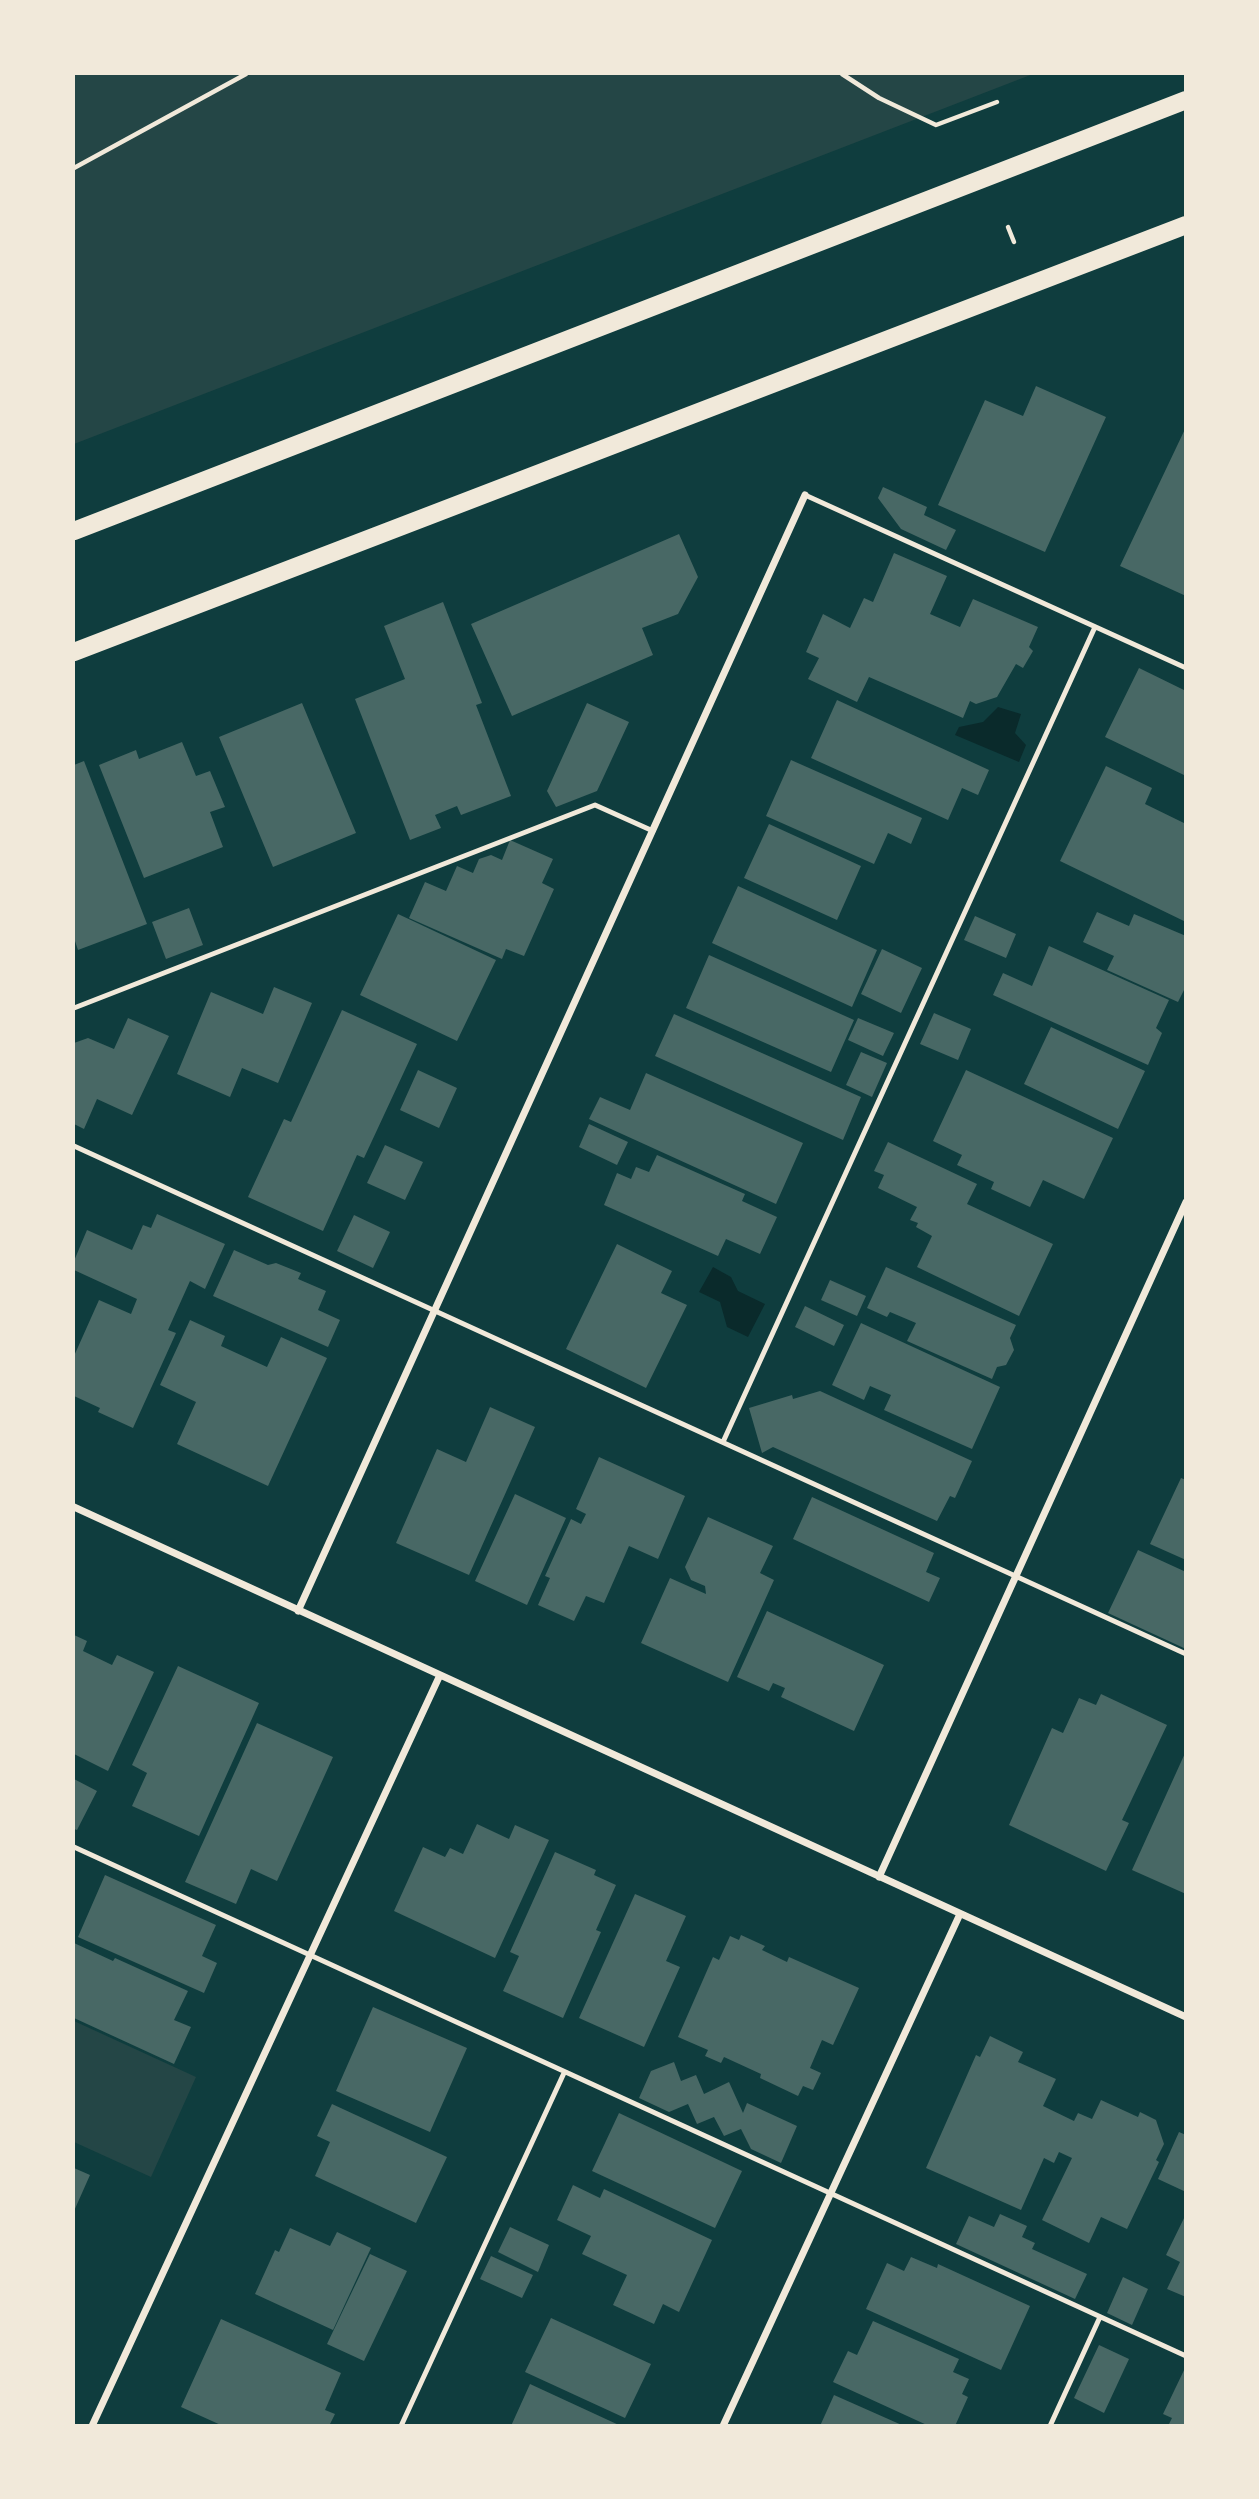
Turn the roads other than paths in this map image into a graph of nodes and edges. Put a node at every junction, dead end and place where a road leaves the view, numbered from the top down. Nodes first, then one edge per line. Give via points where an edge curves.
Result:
1 (1185, 100) edge
2 (1185, 225) edge
3 (805, 495) joint
4 (74, 531) edge
5 (1095, 627) junction
6 (74, 652) edge
7 (1185, 668) edge
8 (653, 831) junction
9 (74, 1008) edge
10 (74, 1146) edge
11 (1185, 1202) edge
12 (434, 1310) junction
13 (723, 1442) junction
14 (74, 1507) edge
15 (1016, 1577) junction
16 (298, 1611) junction
17 (1185, 1654) edge
18 (440, 1675) junction
19 (74, 1847) edge
20 (879, 1877) junction
21 (960, 1914) junction
22 (310, 1954) junction
23 (1185, 2017) edge
24 (564, 2073) junction
25 (828, 2194) junction
26 (1100, 2317) junction
27 (1185, 2356) edge
28 (92, 2426) edge
29 (401, 2426) edge
30 (723, 2426) edge
31 (1050, 2426) edge

1 - 4 main road
2 - 6 main road
3 - 5 lane
3 - 8 street
5 - 7 lane
5 - 13 lane
8 - 9 lane via 595,805
8 - 12 street
10 - 12 lane
11 - 15 street
12 - 13 lane
12 - 16 street
13 - 15 lane
14 - 16 street
15 - 17 lane
15 - 20 street
16 - 18 street
18 - 20 street
18 - 22 street
19 - 22 lane
20 - 21 street
21 - 23 street
21 - 25 street
22 - 24 lane
22 - 28 street
24 - 25 lane
24 - 29 lane
25 - 26 lane
25 - 30 street
26 - 27 lane
26 - 31 lane

